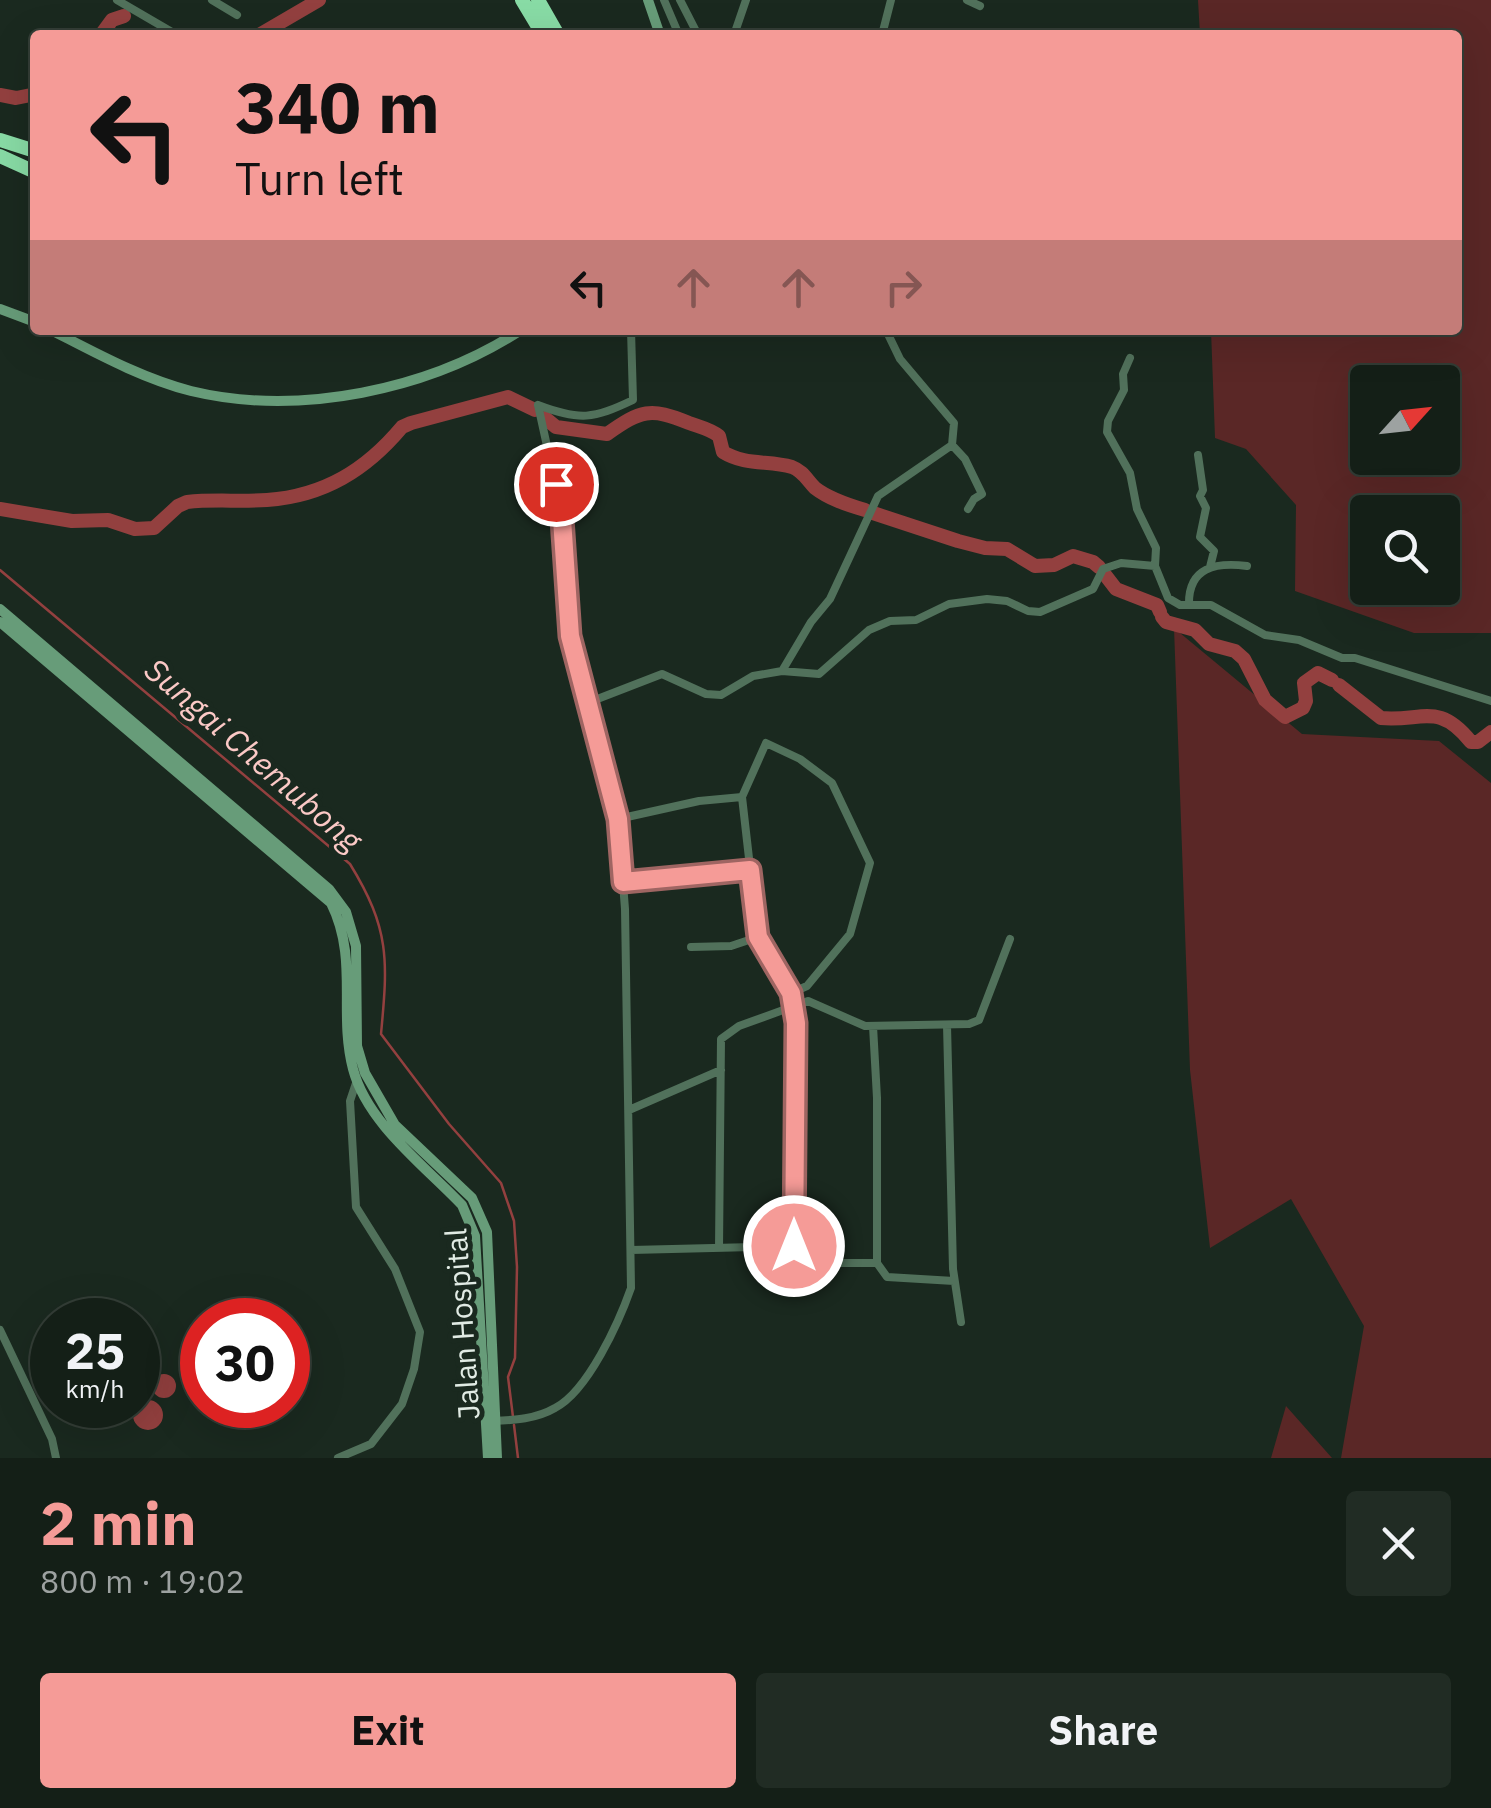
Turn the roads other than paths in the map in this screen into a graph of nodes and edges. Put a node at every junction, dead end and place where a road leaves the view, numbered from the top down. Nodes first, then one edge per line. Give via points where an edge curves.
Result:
1 (118, 0) edge
2 (212, 0) edge
3 (522, 0) edge
4 (648, 0) edge
5 (664, 0) edge
6 (680, 0) edge
7 (746, 0) edge
8 (891, 0) edge
9 (966, 0) edge
10 (980, 6) dead end
11 (539, 10) edge
12 (237, 15) dead end
13 (169, 30) edge
14 (554, 30) edge
15 (658, 30) edge
16 (677, 30) edge
17 (695, 30) edge
18 (736, 30) edge
19 (883, 30) edge
20 (0, 140) edge
21 (30, 149) edge
22 (0, 156) edge
23 (30, 170) edge
24 (0, 309) edge
25 (30, 320) edge
26 (60, 335) edge
27 (511, 335) edge
28 (631, 335) edge
29 (888, 335) edge
30 (1130, 358) dead end
31 (952, 445) junction
32 (1198, 455) dead end
33 (968, 509) dead end
34 (1156, 566) junction
35 (1246, 566) dead end
36 (1210, 567) junction
37 (1189, 605) junction
38 (0, 609) edge
39 (0, 622) edge
40 (782, 671) junction
41 (1491, 700) edge
42 (586, 703) junction
43 (742, 798) junction
44 (618, 819) junction
45 (750, 870) junction
46 (623, 882) junction
47 (758, 937) junction
48 (1010, 939) dead end
49 (692, 946) dead end
50 (791, 993) junction
51 (794, 1005) junction
52 (947, 1024) junction
53 (873, 1026) junction
54 (721, 1070) junction
55 (361, 1076) junction
56 (628, 1110) junction
57 (794, 1246) junction
58 (720, 1248) junction
59 (631, 1250) junction
60 (877, 1263) junction
61 (954, 1281) junction
62 (961, 1322) dead end
63 (0, 1330) edge
64 (495, 1421) junction
65 (56, 1456) edge
66 (338, 1458) edge
67 (488, 1458) edge
68 (497, 1458) edge

1 - 13 street
2 - 12 street
3 - 11 highway
4 - 15 main road
5 - 16 street
6 - 17 street
7 - 18 street
8 - 19 street
9 - 10 street
11 - 14 highway
20 - 21 highway
22 - 23 highway
24 - 25 main road
26 - 27 main road via 152,379 260,400 352,394 428,378
28 - 42 street via 633,400 598,417 569,417 538,405 562,519 570,636
29 - 31 street via 954,424
30 - 34 street via 1107,432 1130,474
31 - 33 street via 982,494
31 - 40 street via 878,496 830,599
32 - 36 street via 1206,508 1199,531 1214,551
34 - 37 street via 1168,598
34 - 40 street via 1121,563 1104,569 1093,589 1040,612 988,599 949,604 916,620 869,630 819,674
35 - 36 street
36 - 37 street via 1197,576
37 - 41 street via 1211,605 1265,635
38 - 55 main road, Jalan Hospital via 329,889 346,912 356,946
39 - 55 main road, Jalan Hospital via 330,904 348,956 348,1033
40 - 42 street via 753,676 720,695 662,674
42 - 44 street
43 - 44 street
43 - 45 street
43 - 50 street via 766,743 800,759 832,783 870,863 850,934 807,986
44 - 46 street
45 - 46 street
45 - 47 street
46 - 56 street
47 - 49 street via 732,946
47 - 50 street
48 - 52 street via 979,1020
50 - 51 street
51 - 53 street via 808,1001
51 - 54 street via 721,1039
51 - 57 street
52 - 53 street
52 - 61 street
53 - 60 street
54 - 56 street
54 - 58 street
55 - 64 main road, Jalan Hospital via 396,1125 481,1214
55 - 66 street via 350,1101 356,1207 395,1269 420,1332 402,1404 371,1444
56 - 59 street
57 - 58 street
57 - 60 street via 807,1262
58 - 59 street
59 - 64 street via 631,1288 620,1320 566,1401 524,1420
60 - 61 street via 887,1277
61 - 62 street
63 - 65 street
64 - 67 main road, Jalan Hospital
64 - 68 main road, Jalan Hospital

